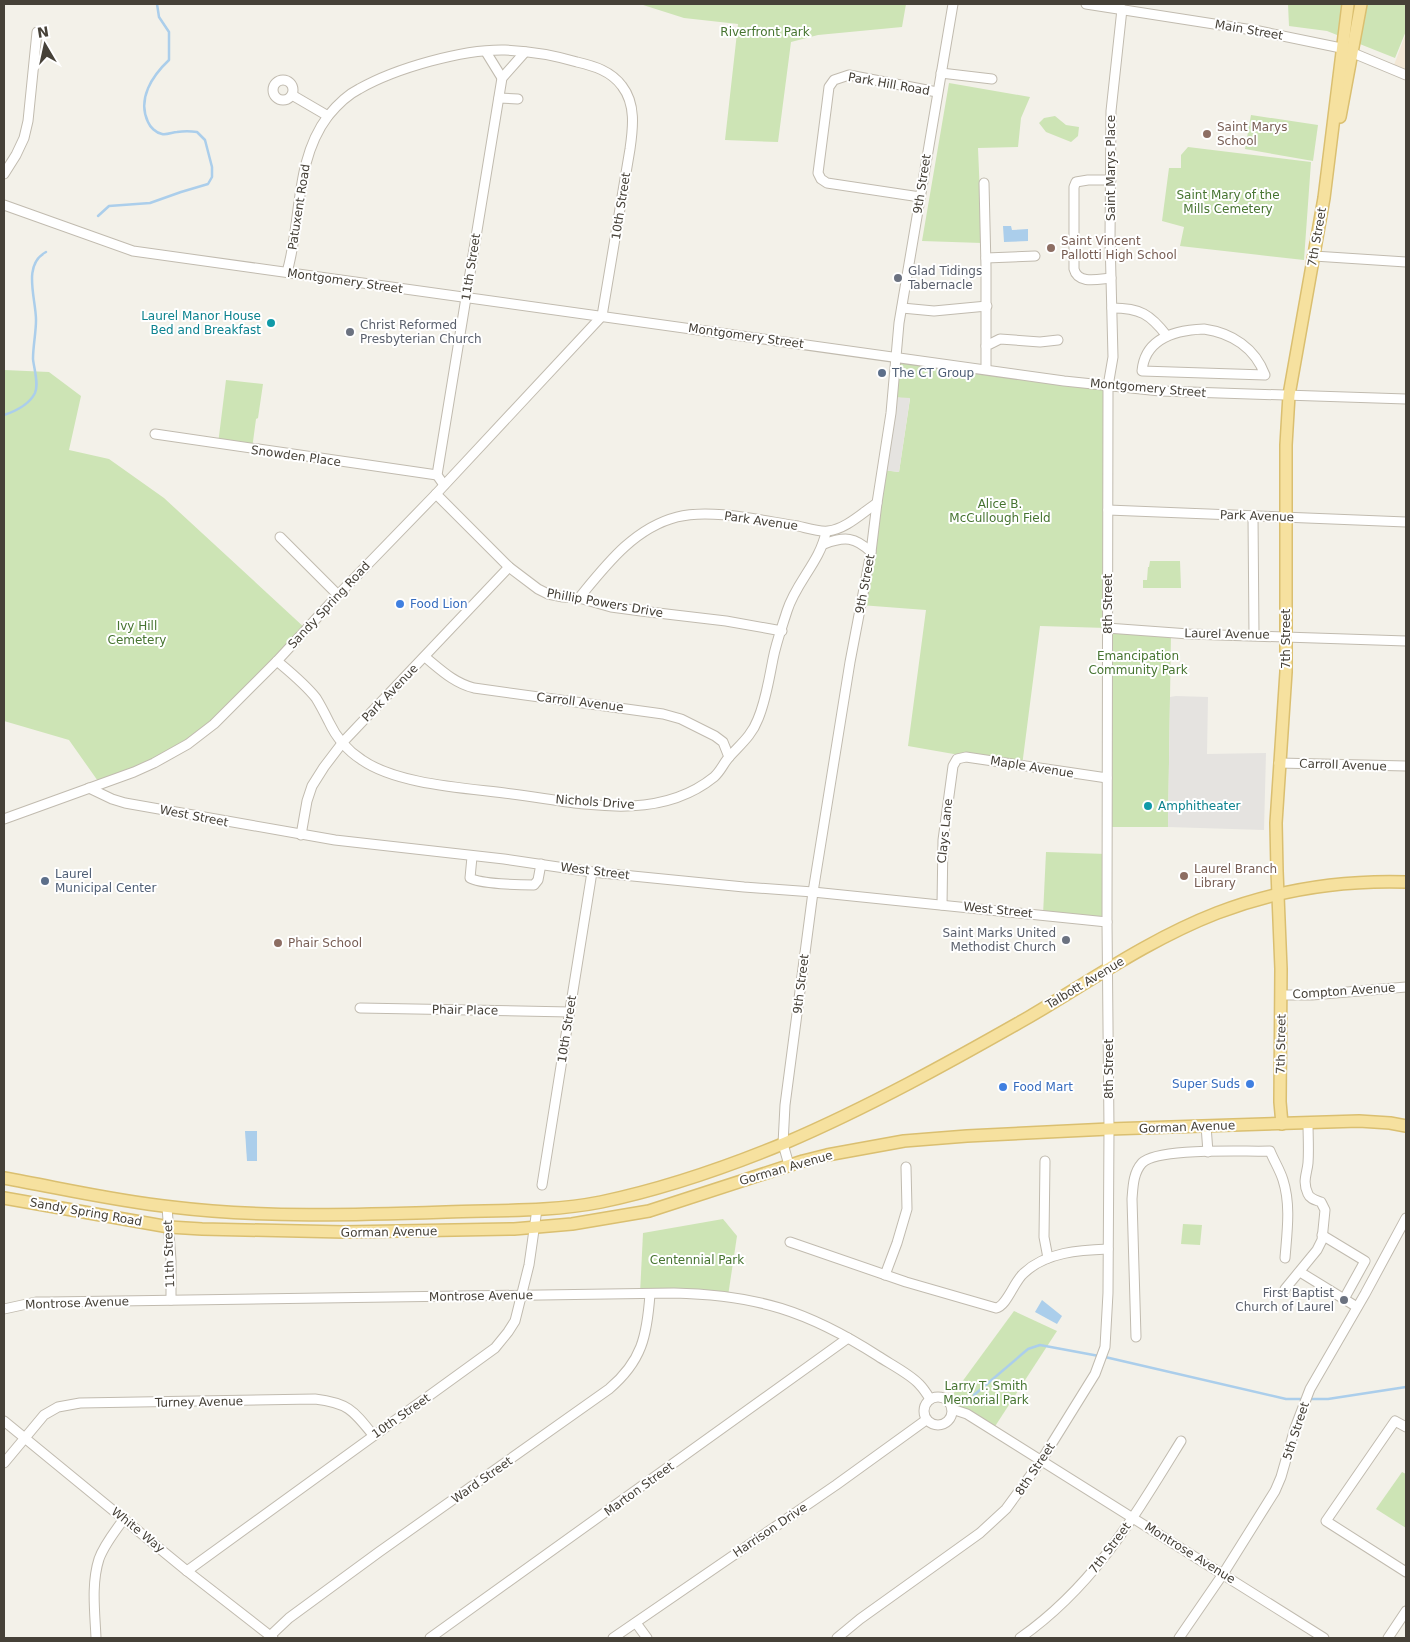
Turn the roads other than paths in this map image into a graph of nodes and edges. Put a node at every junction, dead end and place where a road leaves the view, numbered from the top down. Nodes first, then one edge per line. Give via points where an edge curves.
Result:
1 (952, 4) edge
2 (1086, 4) edge
3 (1348, 4) edge
4 (1361, 4) edge
5 (1122, 9) junction
6 (37, 32) dead end
7 (1347, 50) junction
8 (486, 52) junction
9 (525, 52) junction
10 (941, 72) junction
11 (1406, 75) edge
12 (502, 78) junction
13 (992, 79) dead end
14 (937, 92) junction
15 (292, 95) dead end
16 (628, 96) joint
17 (499, 98) junction
18 (518, 99) dead end
19 (328, 116) junction
20 (4, 174) edge
21 (1111, 180) junction
22 (984, 183) dead end
23 (920, 197) junction
24 (4, 205) edge
25 (1035, 256) dead end
26 (1314, 256) junction
27 (986, 258) junction
28 (1406, 262) edge
29 (287, 272) junction
30 (1111, 278) junction
31 (467, 298) junction
32 (986, 306) junction
33 (902, 308) junction
34 (1112, 308) junction
35 (602, 316) junction
36 (1167, 336) junction
37 (1058, 340) dead end
38 (986, 346) junction
39 (896, 356) junction
40 (986, 369) junction
41 (1108, 386) junction
42 (1289, 395) junction
43 (1406, 399) edge
44 (155, 434) dead end
45 (437, 475) junction
46 (444, 485) junction
47 (436, 494) junction
48 (877, 503) junction
49 (1108, 510) junction
50 (1253, 516) junction
51 (1286, 518) junction
52 (1406, 522) edge
53 (826, 532) junction
54 (280, 537) dead end
55 (824, 544) junction
56 (871, 552) junction
57 (509, 567) junction
58 (338, 595) junction
59 (579, 598) junction
60 (1107, 628) junction
61 (782, 631) junction
62 (1254, 635) junction
63 (1286, 636) junction
64 (1406, 641) edge
65 (425, 657) junction
66 (277, 661) junction
67 (343, 742) junction
68 (729, 757) junction
69 (957, 759) joint
70 (1279, 763) junction
71 (1406, 766) edge
72 (1107, 778) junction
73 (89, 788) junction
74 (4, 819) edge
75 (301, 835) junction
76 (472, 857) junction
77 (541, 864) junction
78 (592, 872) junction
79 (1406, 882) edge
80 (813, 892) junction
81 (1278, 895) junction
82 (942, 904) junction
83 (1107, 922) junction
84 (1108, 969) junction
85 (1406, 987) edge
86 (1282, 995) junction
87 (360, 1008) dead end
88 (570, 1012) junction
89 (1308, 1123) junction
90 (1282, 1124) junction
91 (1206, 1126) junction
92 (1406, 1126) edge
93 (1109, 1129) junction
94 (783, 1144) junction
95 (1208, 1152) junction
96 (1044, 1160) dead end
97 (789, 1165) junction
98 (906, 1167) dead end
99 (4, 1178) edge
100 (542, 1185) dead end
101 (4, 1198) edge
102 (167, 1207) junction
103 (537, 1209) junction
104 (1406, 1218) edge
105 (169, 1226) junction
106 (534, 1228) junction
107 (1322, 1235) junction
108 (790, 1242) dead end
109 (1108, 1248) junction
110 (1048, 1258) junction
111 (1285, 1258) dead end
112 (1300, 1272) junction
113 (885, 1275) junction
114 (1285, 1289) dead end
115 (650, 1294) junction
116 (522, 1296) junction
117 (1344, 1299) junction
118 (171, 1300) junction
119 (1358, 1307) junction
120 (4, 1309) edge
121 (1136, 1336) dead end
122 (848, 1338) junction
123 (930, 1399) junction
124 (952, 1409) junction
125 (926, 1420) junction
126 (4, 1422) edge
127 (1403, 1425) edge
128 (373, 1435) junction
129 (24, 1438) junction
130 (1181, 1441) dead end
131 (1041, 1461) junction
132 (4, 1463) edge
133 (1134, 1517) junction
134 (124, 1518) junction
135 (187, 1571) junction
136 (1406, 1572) edge
137 (1223, 1574) junction
138 (1406, 1610) edge
139 (636, 1623) junction
140 (272, 1637) edge
141 (96, 1638) edge
142 (430, 1638) edge
143 (613, 1638) edge
144 (647, 1638) edge
145 (837, 1638) edge
146 (1020, 1638) edge
147 (1179, 1638) edge
148 (1324, 1638) edge
149 (1388, 1638) edge

1 - 10 street, 9th Street
2 - 5 street, Main Street
3 - 7 main road, 7th Street
4 - 7 main road, 7th Street
5 - 7 street, Main Street via 1259,31
5 - 21 street, Saint Marys Place via 1111,110
6 - 20 street via 28,121 16,156
7 - 11 street, Main Street
7 - 26 main road, 7th Street via 1342,110 1330,158
8 - 9 street, Patuxent Road
8 - 12 street
8 - 19 street, Patuxent Road via 451,57 397,72 359,89
9 - 12 street
9 - 16 street, Patuxent Road via 601,69 616,79
10 - 13 street
10 - 14 street, 9th Street
12 - 17 street, 11th Street
14 - 23 street, 9th Street
14 - 23 street, Park Hill Road via 849,75 834,80 827,103 818,172 821,179 827,183
15 - 19 street
16 - 35 street, 10th Street via 632,107 632,131
17 - 18 street
17 - 31 street, 11th Street
19 - 29 street, Patuxent Road via 307,160
21 - 30 street, Saint Marys Place
21 - 30 street via 1076,182 1074,187 1074,269 1082,279
22 - 27 street
23 - 33 street, 9th Street
24 - 29 street, Montgomery Street via 133,251
25 - 27 street
26 - 28 street
26 - 42 main road, 7th Street
27 - 32 street
29 - 31 street, Montgomery Street
30 - 34 street, Saint Marys Place
31 - 35 street, Montgomery Street
31 - 45 street, 11th Street
32 - 33 street via 934,311
32 - 38 street
33 - 39 street, 9th Street
34 - 36 street via 1142,312
34 - 41 street, Saint Marys Place via 1113,357
35 - 39 street, Montgomery Street
35 - 46 street, Sandy Spring Road
36 - 36 street via 1149,349 1142,371 1265,375 1254,355 1218,331 1179,331
37 - 38 street via 1000,339
38 - 40 street
39 - 40 street, Montgomery Street
39 - 48 street, 9th Street
40 - 41 street, Montgomery Street
41 - 42 street, Montgomery Street
41 - 49 street, 8th Street
42 - 43 street, Montgomery Street
42 - 51 main road, 7th Street
44 - 45 street, Snowden Place
45 - 46 street
46 - 47 street, Sandy Spring Road
47 - 57 street, Phillip Powers Drive
47 - 58 street, Sandy Spring Road
48 - 53 street via 844,525
48 - 56 street, 9th Street
49 - 50 street, Park Avenue
49 - 60 street, 8th Street
50 - 51 street, Park Avenue
50 - 62 street
51 - 52 street, Park Avenue
51 - 63 main road, 7th Street
53 - 55 street, Nichols Drive
53 - 59 street, Park Avenue via 708,514 676,517 632,540
54 - 58 street
55 - 56 street via 850,539
55 - 61 street, Nichols Drive via 792,596
56 - 80 street, 9th Street
57 - 59 street, Phillip Powers Drive via 548,594
57 - 65 street, Park Avenue
58 - 66 street, Sandy Spring Road
59 - 61 street, Phillip Powers Drive via 626,609
60 - 62 street, Laurel Avenue
60 - 72 street, 8th Street
61 - 68 street, Nichols Drive via 757,722 742,745
62 - 63 street, Laurel Avenue
63 - 64 street, Laurel Avenue
63 - 70 main road, 7th Street via 1285,713
65 - 67 street, Park Avenue
65 - 68 street, Carroll Avenue via 453,680 474,688 646,710 681,719 723,742
66 - 67 street, Nichols Drive via 313,694 335,734
66 - 73 street, Sandy Spring Road via 214,724 188,744 141,769
67 - 68 street, Nichols Drive via 362,760 385,772 409,779 611,806 671,800 716,775
67 - 75 street, Park Avenue via 312,786
69 - 72 street, Maple Avenue via 966,757
69 - 82 street, Clays Lane via 953,766 944,827
70 - 71 street, Carroll Avenue
70 - 81 main road, 7th Street via 1276,823
72 - 83 street, 8th Street
73 - 74 street, Sandy Spring Road
73 - 75 street, West Street via 125,803
75 - 76 street, West Street
76 - 77 street, West Street
76 - 77 street via 470,878 494,882 534,885
77 - 78 street, West Street
78 - 80 street, West Street
78 - 88 street, 10th Street
79 - 81 main road, Talbott Avenue via 1336,884
80 - 82 street, West Street
80 - 94 street, 9th Street via 786,1097
81 - 84 main road, Talbott Avenue via 1216,913
81 - 86 main road, 7th Street
82 - 83 street, West Street
83 - 84 street, 8th Street
84 - 93 street, 8th Street
84 - 94 main road, Talbott Avenue via 906,1085
85 - 86 street, Compton Avenue
86 - 90 main road, 7th Street
87 - 88 street, Phair Place
88 - 100 street, 10th Street
89 - 90 main road, Gorman Avenue
89 - 92 main road, Gorman Avenue via 1367,1121
89 - 107 street via 1305,1183 1308,1196 1321,1202 1325,1210
90 - 91 main road, Gorman Avenue
91 - 93 main road, Gorman Avenue
91 - 95 street
93 - 97 main road, Gorman Avenue via 904,1141
93 - 109 street, 8th Street
94 - 97 street, 9th Street
94 - 103 main road, Gorman Avenue via 643,1192 598,1202
95 - 111 street via 1270,1151 1282,1177 1286,1196
95 - 121 street via 1193,1151 1149,1158 1141,1164 1133,1181
96 - 110 street via 1044,1237
97 - 106 main road, Gorman Avenue via 648,1211
98 - 113 street via 907,1209
99 - 102 main road, Sandy Spring Road
101 - 105 main road, Sandy Spring Road
102 - 103 main road, Gorman Avenue via 263,1214
102 - 105 street, 11th Street
103 - 106 street, 10th Street
104 - 119 street, 5th Street
105 - 106 main road, Gorman Avenue via 276,1232
105 - 118 street, 11th Street
106 - 116 street, 10th Street
107 - 112 street via 1318,1250
107 - 117 street via 1365,1261
108 - 113 street
109 - 110 street
109 - 131 street, 8th Street via 1108,1320 1102,1360
110 - 113 street via 1024,1272 1004,1304 996,1308
112 - 114 street
112 - 117 street
115 - 116 street, Montrose Avenue
115 - 122 street, Montrose Avenue via 716,1295 756,1300 809,1317
115 - 140 street, Ward Street via 642,1346 630,1368 609,1389 289,1618
116 - 118 street, Montrose Avenue
116 - 128 street, 10th Street via 512,1327 495,1348
117 - 119 street
118 - 120 street, Montrose Avenue via 42,1302
119 - 137 street, 5th Street via 1310,1390 1278,1485
122 - 123 street, Montrose Avenue via 918,1382
122 - 142 street, Marton Street
123 - 124 street via 944,1398
123 - 125 street via 924,1406
124 - 125 street via 944,1424 934,1425
124 - 131 street, Montrose Avenue via 967,1414
125 - 139 street, Harrison Drive
126 - 129 street, White Way
127 - 136 street via 1395,1421 1326,1521
128 - 129 street, Turney Avenue via 349,1408 336,1402 314,1399 65,1405 44,1415
128 - 135 street, 10th Street
129 - 132 street, Turney Avenue
129 - 134 street, White Way
130 - 133 street, 7th Street
131 - 133 street, Montrose Avenue
131 - 145 street, 8th Street via 1006,1509 980,1533
133 - 137 street, Montrose Avenue
133 - 146 street, 7th Street via 1096,1569 1058,1608
134 - 135 street, White Way
134 - 141 street via 104,1549 97,1569
135 - 140 street, White Way
137 - 147 street, 5th Street
137 - 148 street, Montrose Avenue
138 - 149 street
139 - 143 street, Harrison Drive
139 - 144 street

